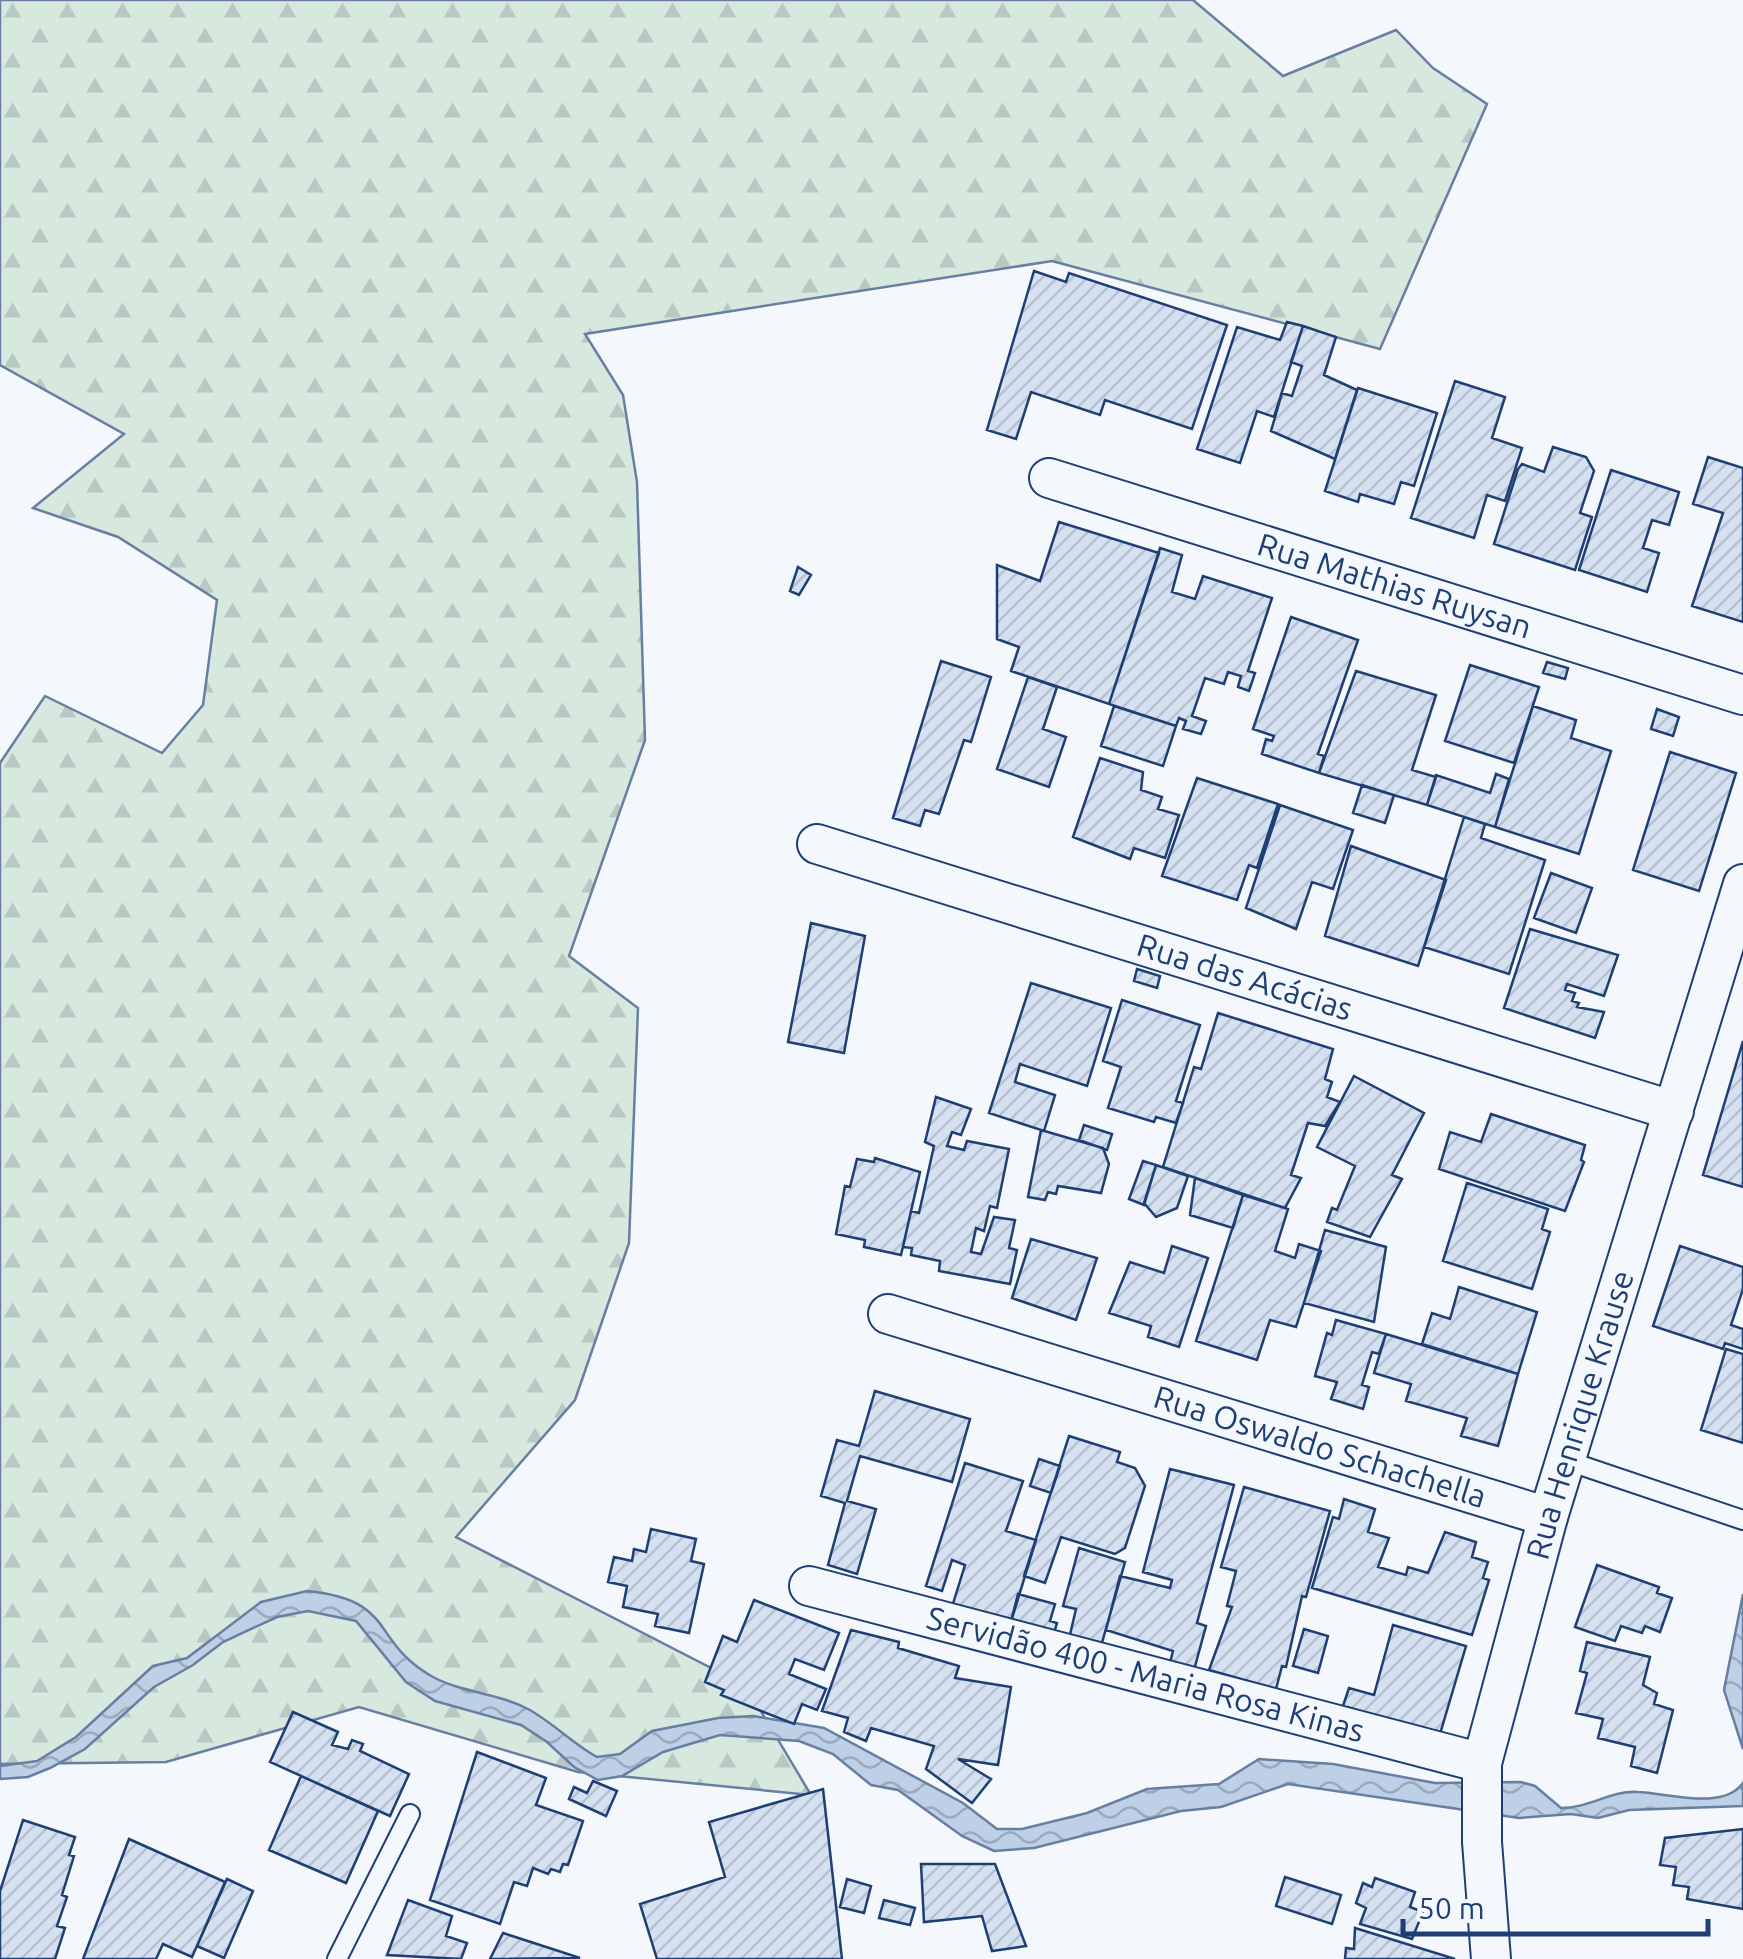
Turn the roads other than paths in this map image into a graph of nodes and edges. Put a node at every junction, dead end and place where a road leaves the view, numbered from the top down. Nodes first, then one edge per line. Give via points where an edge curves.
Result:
1 (1049, 478) dead end
2 (1743, 695) edge
3 (818, 844) dead end
4 (1743, 884) edge
5 (1674, 1111) junction
6 (888, 1314) dead end
7 (1566, 1460) junction
8 (1548, 1517) junction
9 (1740, 1519) edge
10 (810, 1586) dead end
11 (1482, 1763) junction
12 (410, 1814) dead end
13 (337, 1959) edge
14 (1491, 1959) edge

1 - 2 street, Rua Mathias Ruysan
3 - 5 street, Rua das Acácias
4 - 5 street, Rua Henrique Krause
5 - 7 street, Rua Henrique Krause
6 - 8 street, Rua Oswaldo Schachella
7 - 8 street, Rua Henrique Krause
7 - 9 lane
8 - 11 street, Rua Henrique Krause
10 - 11 street, Servidão 400 - Maria Rosa Kinas
11 - 14 street, Rua Henrique Krause
12 - 13 lane

